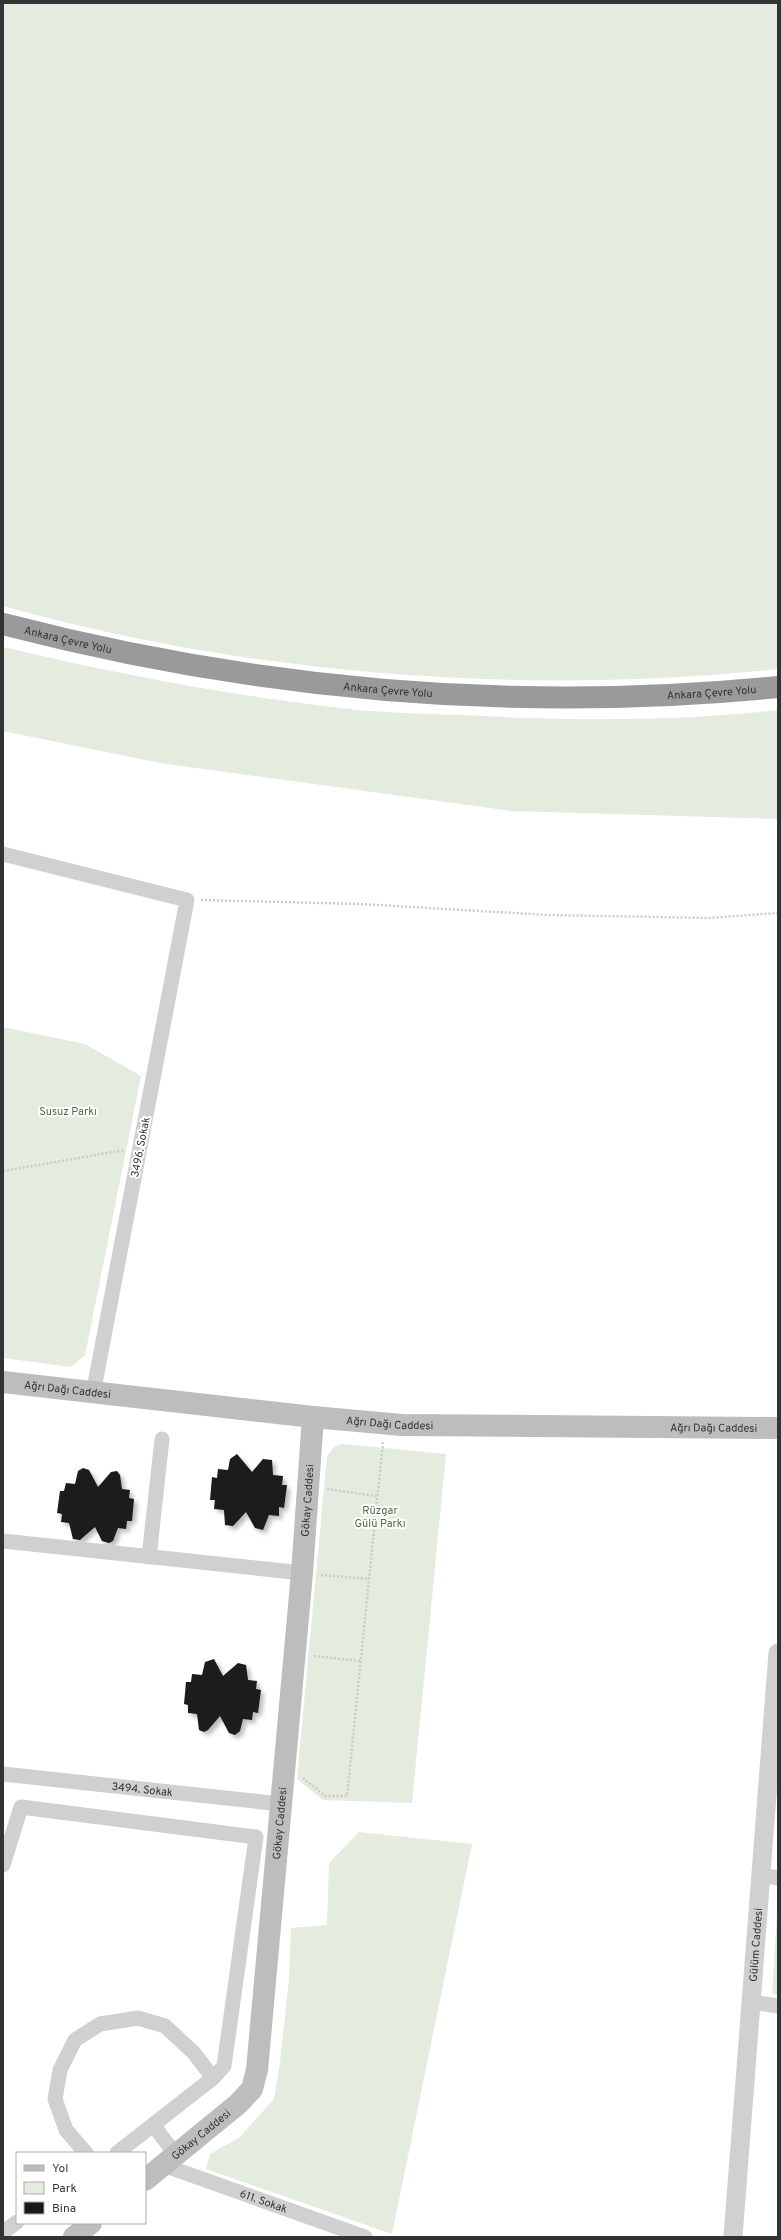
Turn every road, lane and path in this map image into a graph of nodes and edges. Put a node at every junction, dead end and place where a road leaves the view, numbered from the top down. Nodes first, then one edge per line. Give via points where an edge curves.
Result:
1 (3, 624) edge
2 (778, 687) edge
3 (3, 854) edge
4 (187, 900) junction
5 (778, 913) edge
6 (140, 1147) junction
7 (3, 1171) edge
8 (3, 1382) edge
9 (93, 1394) junction
10 (313, 1417) junction
11 (384, 1423) junction
12 (778, 1428) edge
13 (162, 1439) dead end
14 (308, 1486) junction
15 (377, 1496) junction
16 (3, 1541) edge
17 (149, 1557) junction
18 (302, 1573) junction
19 (369, 1579) junction
20 (778, 1653) edge
21 (295, 1654) junction
22 (361, 1661) junction
23 (285, 1764) junction
24 (3, 1774) edge
25 (281, 1804) junction
26 (3, 1864) edge
27 (769, 1877) edge
28 (751, 2002) junction
29 (778, 2006) edge
30 (213, 2078) junction
31 (154, 2126) junction
32 (85, 2152) edge
33 (118, 2152) edge
34 (169, 2160) junction
35 (146, 2179) edge
36 (16, 2223) edge
37 (90, 2224) edge
38 (3, 2229) edge
39 (74, 2237) edge
40 (365, 2237) edge
41 (732, 2237) edge

1 - 2 highway, Ankara Çevre Yolu via 123,653 220,670 318,684 421,694 528,698 639,698
3 - 4 street
4 - 5 path via 360,904 556,915 708,918
4 - 6 street, 3496. Sokak
6 - 7 path
6 - 9 street, 3496. Sokak
8 - 9 main road, Ağrı Dağı Caddesi
9 - 10 main road, Ağrı Dağı Caddesi
10 - 11 main road, Ağrı Dağı Caddesi
10 - 14 main road, Gökay Caddesi
11 - 12 main road, Ağrı Dağı Caddesi
11 - 15 path
13 - 17 street
14 - 15 path
14 - 18 main road, Gökay Caddesi
15 - 19 path
16 - 17 street
17 - 18 street
18 - 19 path
18 - 21 main road, Gökay Caddesi
19 - 22 path
20 - 27 street, Gülüm Caddesi
21 - 22 path
21 - 23 main road, Gökay Caddesi
22 - 23 path via 348,1796 325,1796
23 - 25 main road, Gökay Caddesi
24 - 25 street, 3494. Sokak
25 - 34 main road, Gökay Caddesi via 258,2070 252,2089 238,2104
26 - 30 street via 21,1807 256,1837 224,2066
27 - 28 street, Gülüm Caddesi
28 - 29 street
28 - 41 street, Gülüm Caddesi
30 - 31 street
30 - 32 street via 194,2053 165,2026 138,2018 100,2024 75,2040 60,2070 55,2099 66,2130
31 - 33 street
31 - 34 street
34 - 35 main road, Gökay Caddesi
34 - 40 street, 611. Sokak
36 - 38 street
37 - 39 main road

